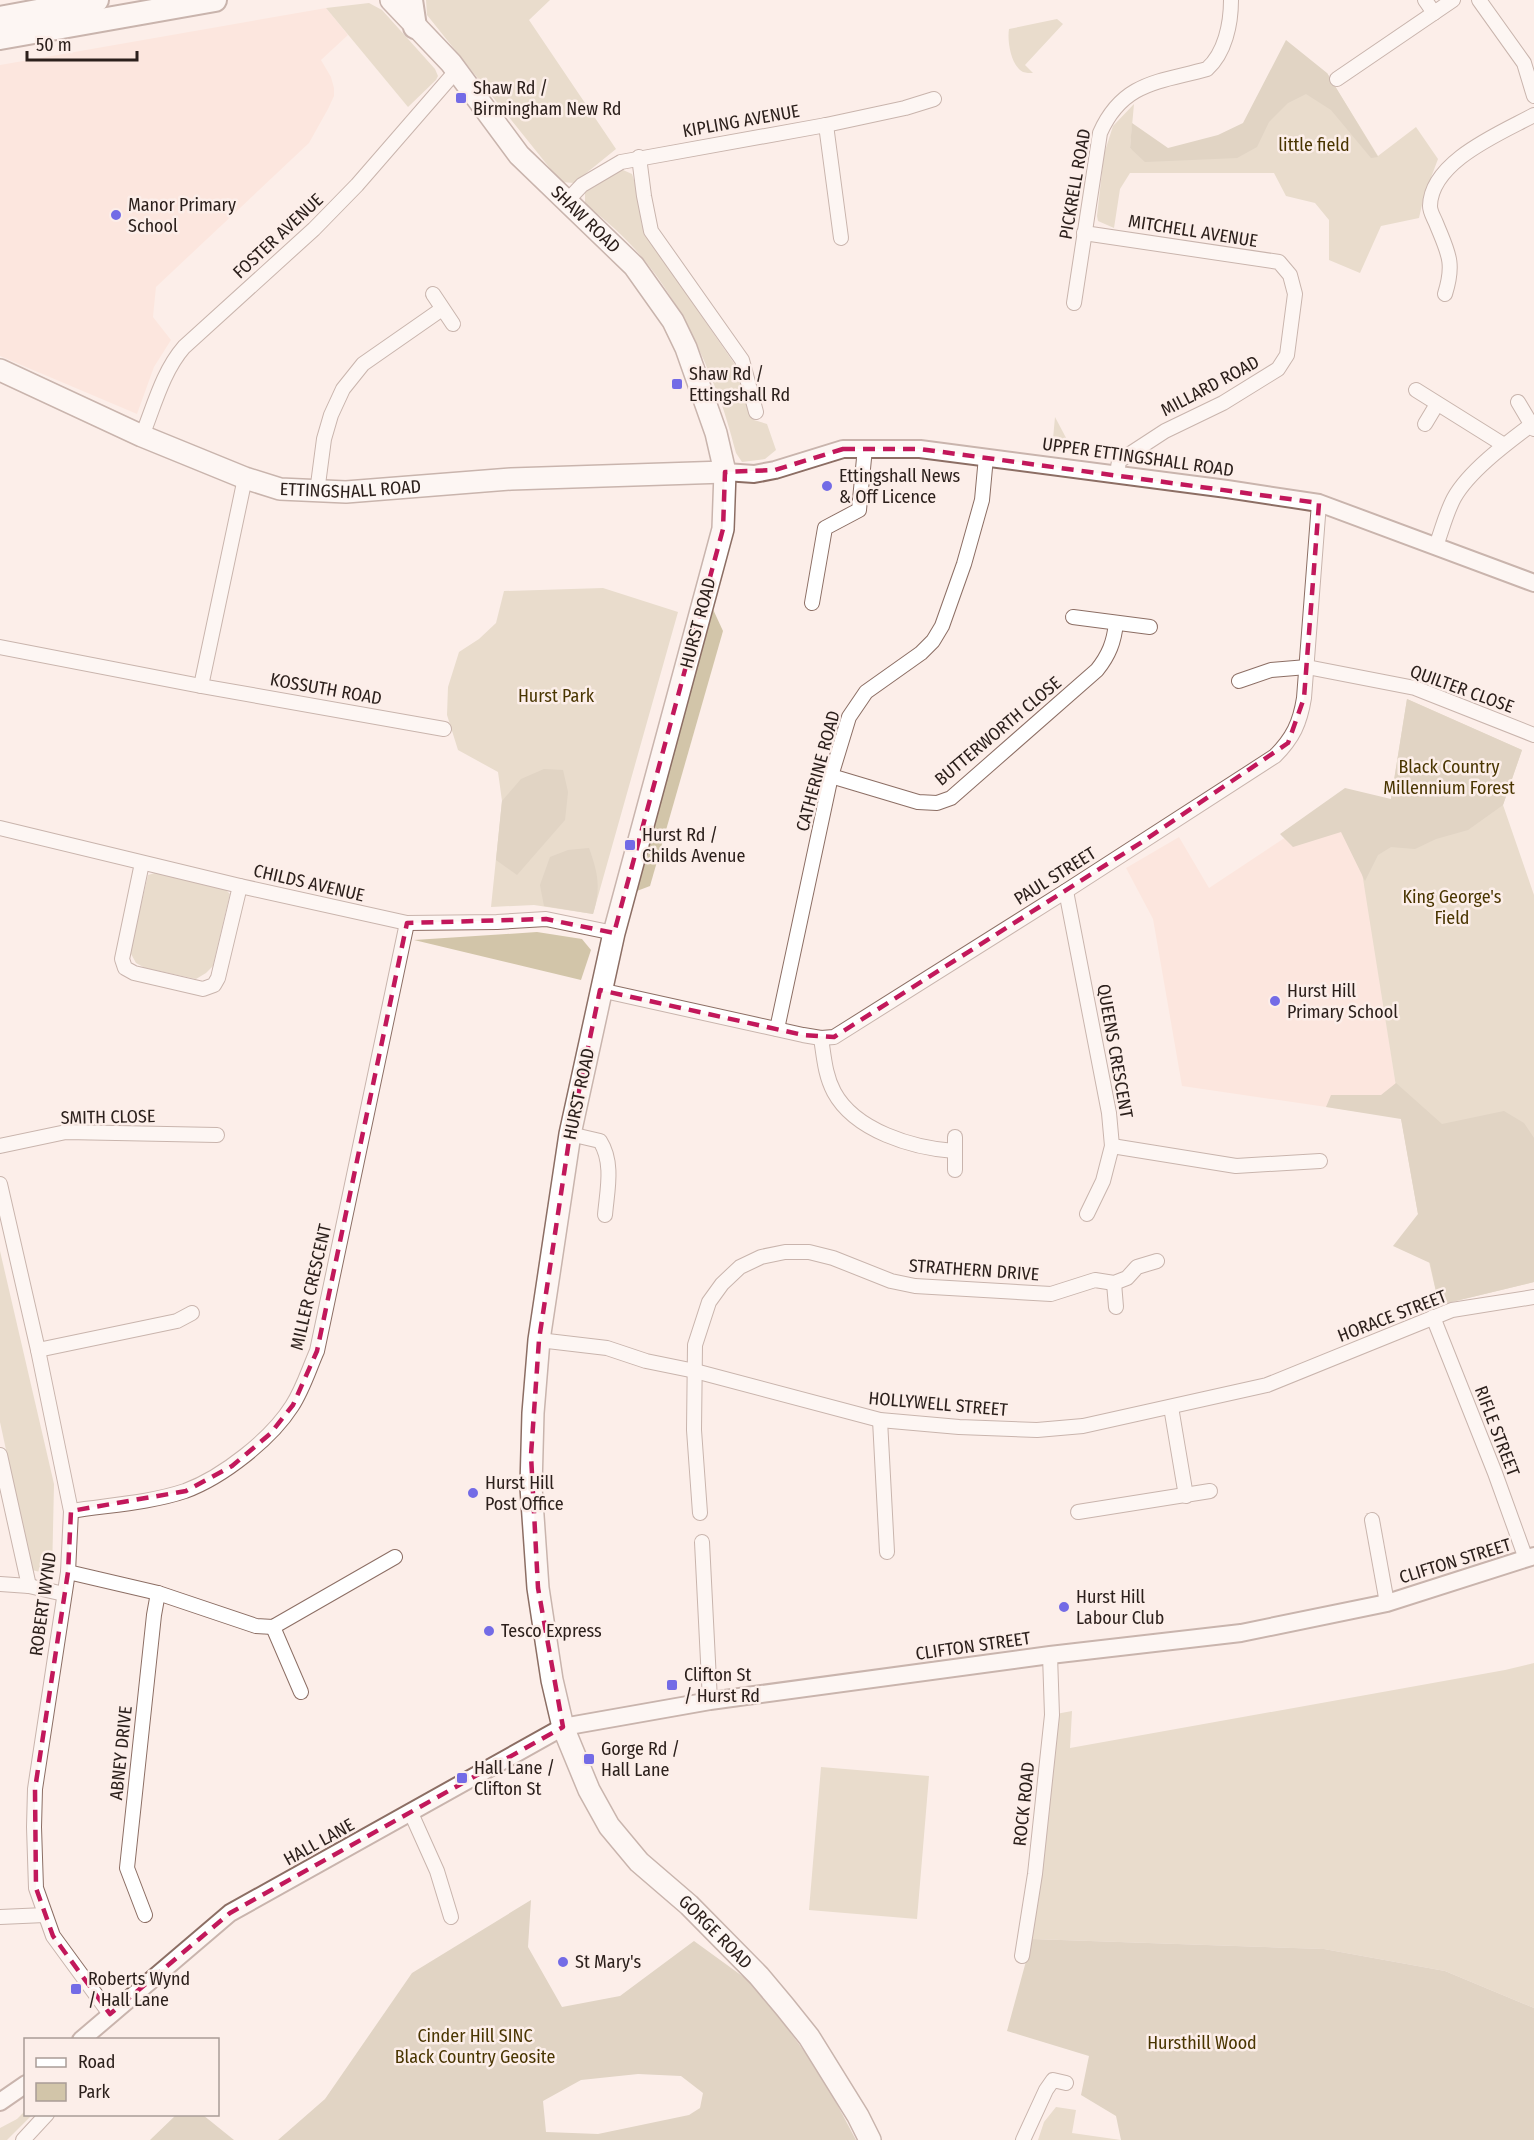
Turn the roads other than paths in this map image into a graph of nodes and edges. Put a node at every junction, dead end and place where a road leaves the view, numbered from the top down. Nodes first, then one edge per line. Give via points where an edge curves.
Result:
1 (97, 0) edge
2 (215, 0) edge
3 (391, 0) edge
4 (411, 0) edge
5 (1231, 0) edge
6 (1425, 0) edge
7 (1453, 0) edge
8 (1479, 0) edge
9 (1434, 13) junction
10 (0, 18) edge
11 (415, 27) junction
12 (0, 38) edge
13 (456, 71) junction
14 (1337, 80) dead end
15 (1534, 96) edge
16 (934, 99) dead end
17 (1534, 115) edge
18 (825, 125) junction
19 (639, 157) junction
20 (566, 202) junction
21 (1084, 233) junction
22 (841, 237) dead end
23 (1290, 275) joint
24 (433, 294) dead end
25 (1445, 294) dead end
26 (1074, 303) dead end
27 (442, 309) junction
28 (453, 324) dead end
29 (0, 370) edge
30 (1416, 390) dead end
31 (1518, 402) dead end
32 (1437, 404) junction
33 (756, 412) dead end
34 (1425, 424) dead end
35 (1533, 427) edge
36 (142, 436) junction
37 (1504, 445) junction
38 (865, 448) junction
39 (987, 457) junction
40 (725, 472) junction
41 (1117, 474) junction
42 (245, 478) junction
43 (317, 492) junction
44 (1319, 503) junction
45 (1436, 546) junction
46 (1534, 583) edge
47 (812, 603) dead end
48 (1073, 617) dead end
49 (1116, 623) junction
50 (1150, 627) dead end
51 (0, 647) edge
52 (1307, 667) junction
53 (1239, 681) dead end
54 (201, 686) junction
55 (444, 729) dead end
56 (1534, 735) edge
57 (831, 776) junction
58 (0, 828) edge
59 (142, 863) junction
60 (240, 886) junction
61 (1066, 891) junction
62 (407, 923) junction
63 (614, 933) junction
64 (600, 990) junction
65 (777, 1029) junction
66 (821, 1038) junction
67 (570, 1134) junction
68 (217, 1135) dead end
69 (0, 1146) edge
70 (1112, 1146) junction
71 (1320, 1161) dead end
72 (955, 1170) dead end
73 (0, 1184) edge
74 (1087, 1214) dead end
75 (605, 1215) dead end
76 (5, 1230) edge
77 (1156, 1261) dead end
78 (1114, 1283) junction
79 (1534, 1298) edge
80 (1116, 1307) dead end
81 (192, 1313) dead end
82 (1434, 1317) junction
83 (539, 1340) junction
84 (38, 1350) junction
85 (695, 1371) junction
86 (1267, 1385) joint
87 (1172, 1407) junction
88 (880, 1420) junction
89 (0, 1455) edge
90 (1210, 1491) dead end
91 (1186, 1496) junction
92 (71, 1511) junction
93 (1078, 1512) dead end
94 (700, 1513) dead end
95 (1372, 1520) dead end
96 (702, 1542) dead end
97 (887, 1552) dead end
98 (395, 1557) dead end
99 (1530, 1558) edge
100 (68, 1572) junction
101 (0, 1584) edge
102 (29, 1586) junction
103 (158, 1593) junction
104 (64, 1594) junction
105 (1387, 1603) junction
106 (273, 1627) junction
107 (1050, 1655) junction
108 (301, 1692) dead end
109 (711, 1701) junction
110 (563, 1727) junction
111 (411, 1813) junction
112 (45, 1915) junction
113 (145, 1915) dead end
114 (0, 1917) edge
115 (451, 1917) dead end
116 (1022, 1956) dead end
117 (110, 2014) junction
118 (83, 2038) edge
119 (1066, 2083) dead end
120 (24, 2085) edge
121 (0, 2102) edge
122 (46, 2116) edge
123 (22, 2140) edge
124 (870, 2140) edge
125 (1023, 2140) edge

1 - 10 highway
2 - 12 highway
3 - 11 main road, SHAW ROAD
4 - 11 highway
5 - 21 street, PICKRELL ROAD via 1227,32 1212,65 1145,85 1122,101 1106,119 1100,133
6 - 9 street
7 - 9 street
8 - 15 street via 1524,63
9 - 14 street
11 - 13 main road, SHAW ROAD
13 - 20 main road, SHAW ROAD via 519,155
13 - 36 street, FOSTER AVENUE via 314,229 176,356
16 - 18 street, KIPLING AVENUE
17 - 25 street via 1466,152 1449,165 1435,189 1430,207 1449,255 1451,275
18 - 19 street, KIPLING AVENUE
18 - 22 street
19 - 20 street, KIPLING AVENUE via 621,162 582,185
19 - 33 street via 651,231 742,360
20 - 40 main road, SHAW ROAD via 634,266 673,321 716,433
21 - 23 street, MITCHELL AVENUE via 1279,262
21 - 26 street, PICKRELL ROAD
23 - 41 street, MILLARD ROAD via 1295,294 1287,355 1278,369 1119,461
24 - 27 street
27 - 28 street
27 - 43 street via 363,364 343,388 324,439
29 - 36 main road, ETTINGSHALL ROAD
30 - 32 street
31 - 35 street
32 - 34 street
32 - 37 street
35 - 37 street
36 - 42 main road, ETTINGSHALL ROAD
37 - 45 street via 1463,485
38 - 39 street, UPPER ETTINGSHALL ROAD via 920,449
38 - 40 street, UPPER ETTINGSHALL ROAD via 843,449 754,474
38 - 47 street via 859,510 825,528
39 - 41 street, UPPER ETTINGSHALL ROAD
39 - 57 street, CATHERINE ROAD via 982,500 942,626 921,652 866,692 856,704
40 - 43 main road, ETTINGSHALL ROAD via 511,479
40 - 63 main road, HURST ROAD via 723,529
41 - 44 street, UPPER ETTINGSHALL ROAD
42 - 43 main road, ETTINGSHALL ROAD via 280,489
42 - 54 street
44 - 45 street, UPPER ETTINGSHALL ROAD
44 - 52 street, PAUL STREET
45 - 46 street, UPPER ETTINGSHALL ROAD
48 - 49 street
49 - 50 street
49 - 57 street, BUTTERWORTH CLOSE via 1114,642 1097,670 951,798 937,803 918,802
51 - 54 street, KOSSUTH ROAD
52 - 53 street, QUILTER CLOSE via 1271,670
52 - 56 street, QUILTER CLOSE via 1415,688
52 - 61 street, PAUL STREET via 1301,718 1288,743 1275,756
54 - 55 street, KOSSUTH ROAD
57 - 65 street, CATHERINE ROAD
58 - 59 street, CHILDS AVENUE
59 - 60 street, CHILDS AVENUE
59 - 60 street via 122,959 125,968 146,976 203,989 214,985
60 - 62 street, CHILDS AVENUE
61 - 66 street, PAUL STREET via 834,1036
61 - 70 street, QUEENS CRESCENT
62 - 63 street, CHILDS AVENUE via 546,919
62 - 92 street, MILLER CRESCENT via 317,1351 293,1405 270,1434 232,1466 186,1491
63 - 64 main road, HURST ROAD
64 - 65 street
64 - 67 main road, HURST ROAD
65 - 66 street
66 - 72 street via 826,1073 838,1099 851,1113 904,1143 932,1149 954,1144
67 - 75 street via 600,1141 606,1150 609,1165
67 - 83 main road, HURST ROAD
68 - 69 street, SMITH CLOSE via 66,1132
70 - 71 street via 1236,1166
70 - 74 street, QUEENS CRESCENT via 1103,1181
73 - 76 street, ROBERT WYND
76 - 84 street, ROBERT WYND
77 - 78 street via 1137,1267 1127,1278
78 - 80 street
78 - 85 street, STRATHERN DRIVE via 1095,1280 1051,1294 915,1286 809,1252 761,1257 740,1267 709,1302 695,1345
79 - 82 street, HORACE STREET via 1452,1310
81 - 84 street via 177,1321
82 - 86 street, HORACE STREET
82 - 99 street, RIFLE STREET
83 - 85 street, HOLLYWELL STREET via 607,1348
83 - 110 main road, HURST ROAD via 531,1487 538,1588
84 - 92 street, ROBERT WYND
85 - 88 street, HOLLYWELL STREET
85 - 94 street, STRATHERN DRIVE via 694,1430
86 - 87 street, HOLLYWELL STREET
87 - 88 street, HOLLYWELL STREET via 1083,1426 1037,1430
87 - 91 street
88 - 97 street
89 - 102 street
90 - 91 street
91 - 93 street
92 - 100 street, ROBERT WYND
95 - 105 street, CLIFTON STREET
96 - 109 street
98 - 106 street
99 - 105 street, CLIFTON STREET
100 - 103 street
100 - 104 street, ROBERT WYND
101 - 102 street
102 - 104 street
103 - 106 street via 256,1626
103 - 113 street, ABNEY DRIVE via 127,1868
104 - 112 street, ROBERT WYND via 35,1789 36,1887
105 - 107 street, CLIFTON STREET via 1241,1633
106 - 108 street
107 - 109 street, CLIFTON STREET
107 - 116 street, ROCK ROAD via 1052,1715
109 - 110 street, CLIFTON STREET
110 - 111 street, HALL LANE
110 - 124 main road, GORGE ROAD via 609,1826 639,1862 689,1905 785,2007 809,2037
111 - 115 street via 437,1871
111 - 117 street, HALL LANE via 230,1913
112 - 114 street
112 - 117 street, ROBERT WYND via 53,1936
117 - 118 street, HALL LANE
119 - 125 street via 1053,2080
120 - 121 street
122 - 123 street

